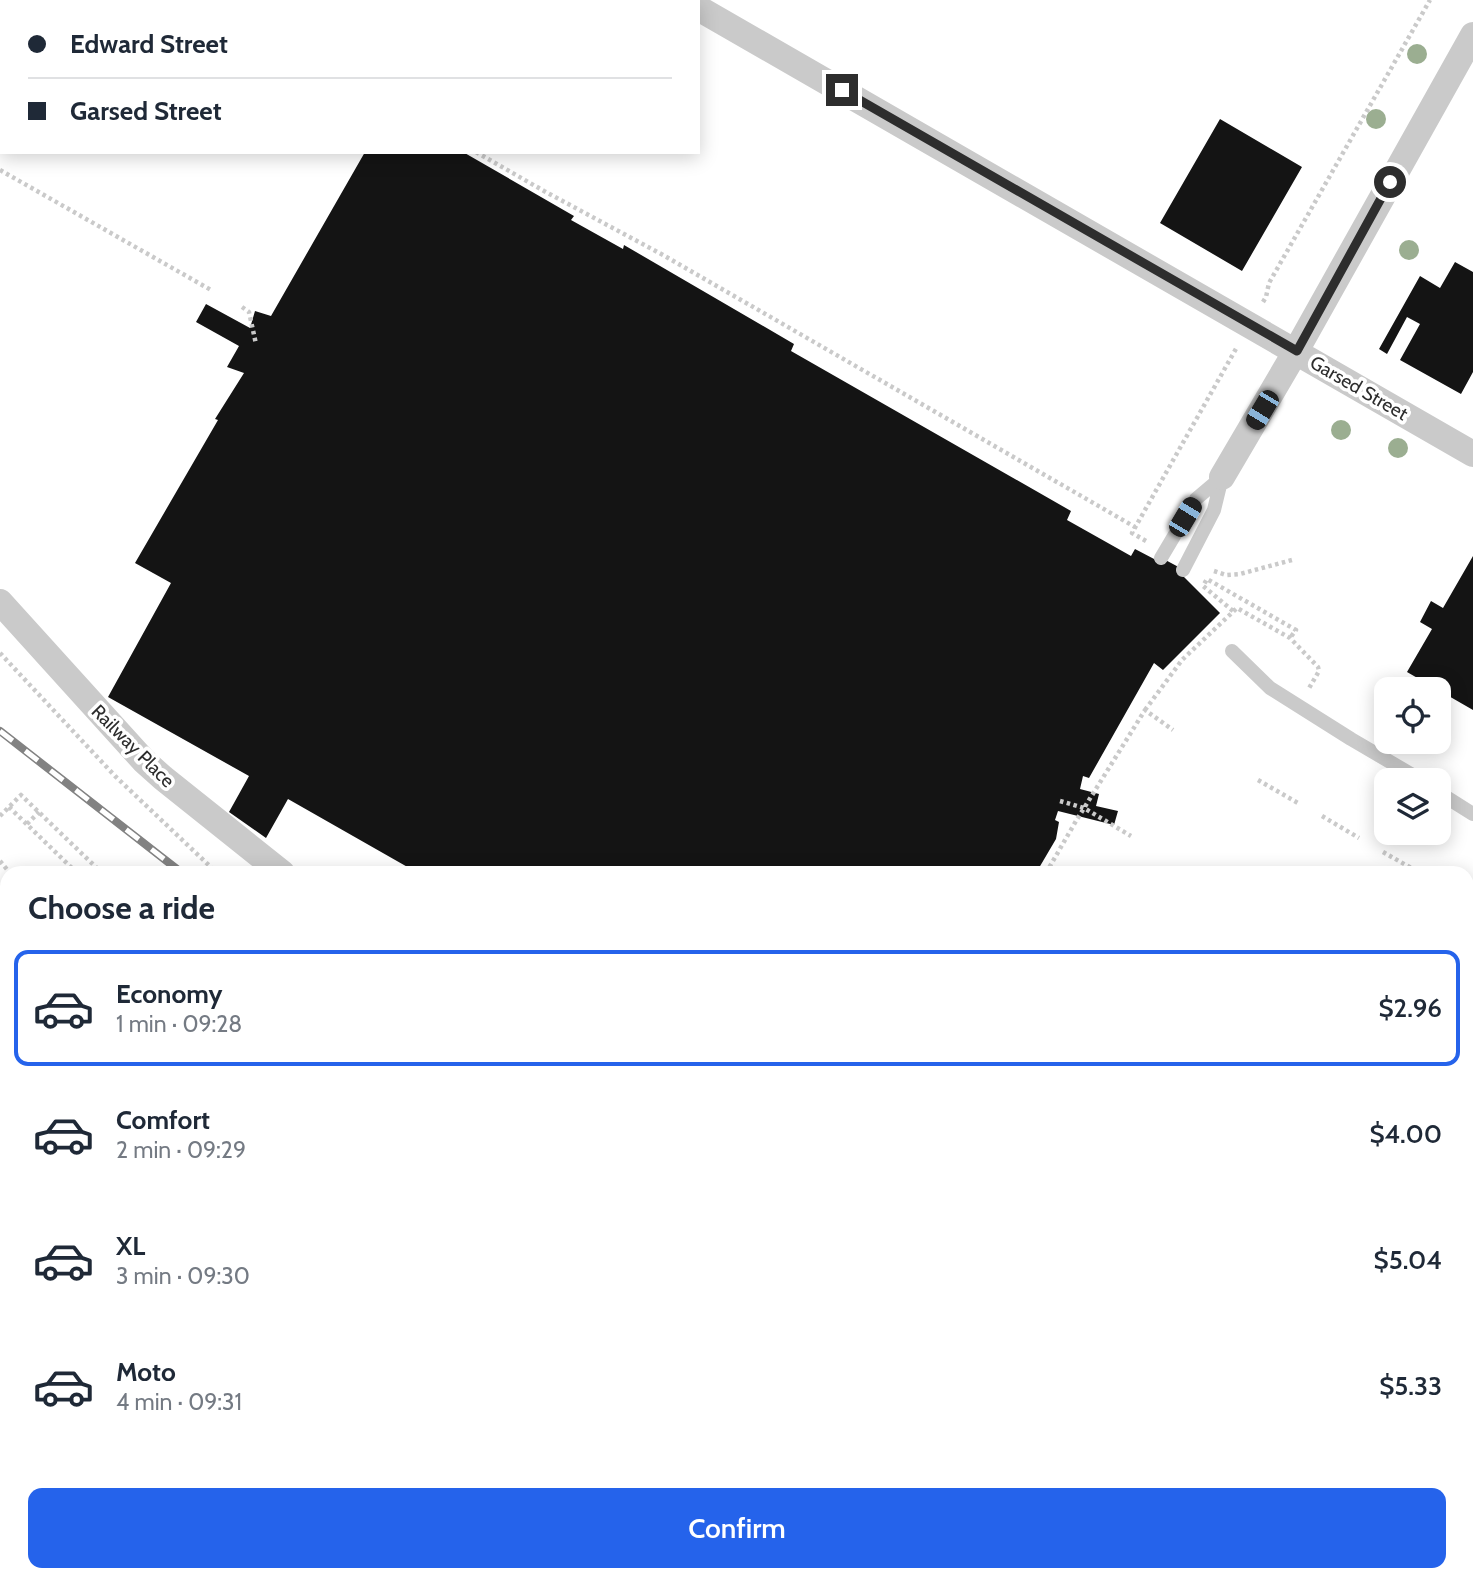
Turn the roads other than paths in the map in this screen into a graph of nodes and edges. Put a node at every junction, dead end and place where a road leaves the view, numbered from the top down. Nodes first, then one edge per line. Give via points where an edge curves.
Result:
1 (700, 9) edge
2 (1473, 35) edge
3 (1297, 351) junction
4 (1473, 454) edge
5 (1222, 477) junction
6 (1163, 555) road end
7 (1183, 570) dead end
8 (0, 602) edge
9 (1232, 651) dead end
10 (1401, 768) edge
11 (1451, 800) edge
12 (1473, 814) edge
13 (273, 866) edge

1 - 3 street, Garsed Street
2 - 3 street
3 - 4 street, Garsed Street
3 - 5 street
5 - 6 lane via 1196,499
5 - 7 lane via 1214,510
8 - 13 street, Railway Place via 144,761
9 - 10 lane via 1270,688
11 - 12 lane

